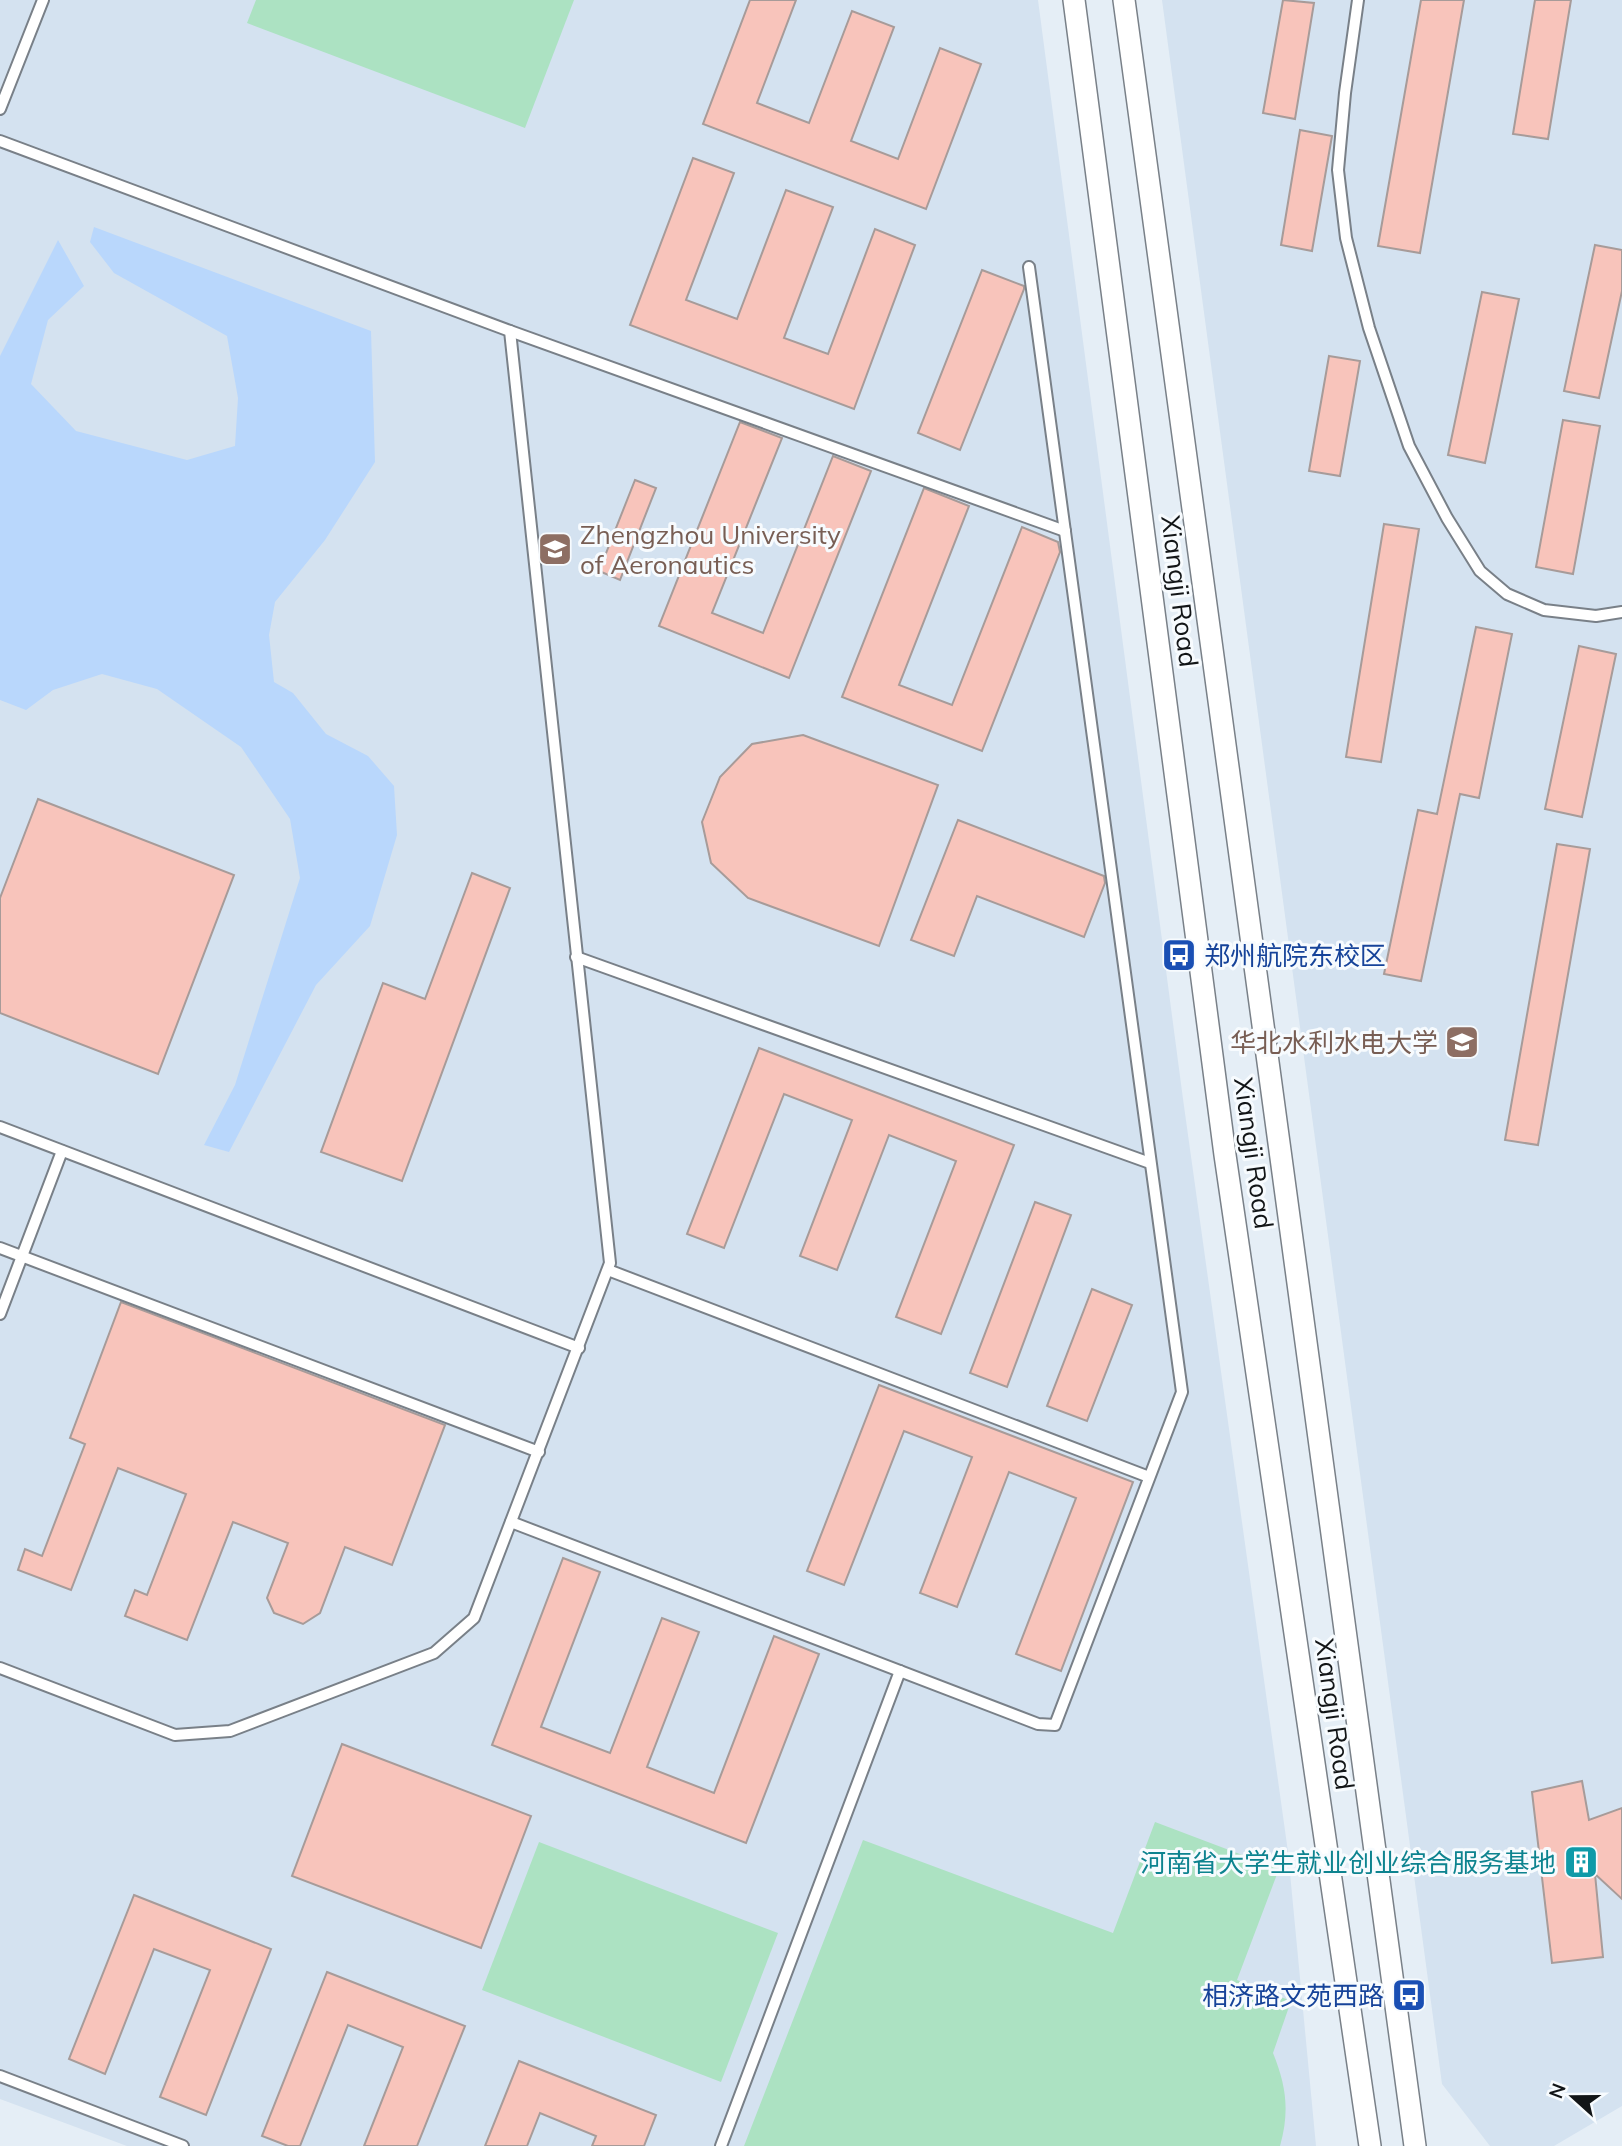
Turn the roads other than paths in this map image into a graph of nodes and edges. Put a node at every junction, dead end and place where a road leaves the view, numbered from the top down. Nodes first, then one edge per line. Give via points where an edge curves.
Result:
1 (43, 0) edge
2 (1074, 0) edge
3 (1124, 0) edge
4 (1358, 0) edge
5 (0, 109) edge
6 (0, 141) edge
7 (1029, 267) dead end
8 (510, 331) junction
9 (1065, 531) junction
10 (1622, 612) edge
11 (576, 957) junction
12 (0, 1127) edge
13 (62, 1151) junction
14 (1150, 1163) junction
15 (0, 1248) edge
16 (22, 1256) junction
17 (608, 1270) junction
18 (0, 1314) edge
19 (579, 1348) junction
20 (539, 1452) junction
21 (1149, 1477) junction
22 (511, 1522) junction
23 (0, 1668) edge
24 (900, 1671) junction
25 (0, 2076) edge
26 (183, 2146) edge
27 (721, 2146) edge
28 (1370, 2146) edge
29 (1415, 2146) edge

1 - 5 lane
2 - 28 street, Xiangji Road via 1223,1141
3 - 29 street, Xiangji Road
4 - 10 lane via 1338,170 1346,238 1369,328 1409,446 1480,570 1507,594 1544,610 1596,617
6 - 8 lane
7 - 9 lane
8 - 9 lane
8 - 11 lane
9 - 14 lane
11 - 14 lane
11 - 17 lane
12 - 13 lane
13 - 16 lane
13 - 19 lane
14 - 21 lane via 1182,1392
15 - 16 lane
16 - 18 lane
16 - 20 lane
17 - 19 lane
17 - 21 lane
19 - 20 lane
20 - 22 lane
21 - 24 lane via 1055,1725 1038,1724
22 - 23 lane via 474,1618 434,1653 230,1731 175,1735
22 - 24 lane
24 - 27 lane
25 - 26 lane

